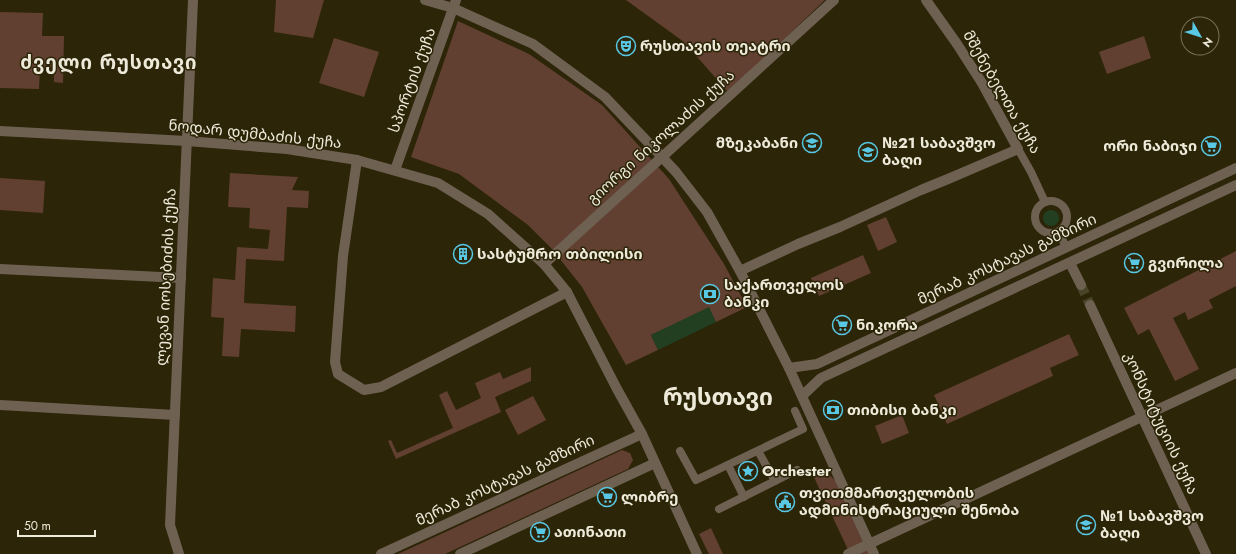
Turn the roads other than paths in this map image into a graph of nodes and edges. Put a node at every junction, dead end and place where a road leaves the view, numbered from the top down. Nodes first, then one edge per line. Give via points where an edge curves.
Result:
1 (194, 0) edge
2 (425, 0) edge
3 (834, 0) edge
4 (926, 0) edge
5 (455, 4) edge
6 (0, 131) edge
7 (187, 141) junction
8 (1018, 149) junction
9 (662, 157) junction
10 (356, 160) junction
11 (1236, 168) edge
12 (395, 170) junction
13 (1236, 185) edge
14 (1045, 202) junction
15 (1058, 231) junction
16 (1066, 248) junction
17 (1070, 263) junction
18 (544, 264) junction
19 (0, 269) edge
20 (740, 271) junction
21 (181, 278) junction
22 (1080, 285) tunnel mouth
23 (567, 292) junction
24 (1090, 305) tunnel mouth
25 (789, 368) junction
26 (1236, 373) edge
27 (802, 396) junction
28 (0, 405) edge
29 (795, 411) dead end
30 (175, 415) junction
31 (1142, 417) junction
32 (642, 434) junction
33 (680, 451) dead end
34 (758, 451) junction
35 (655, 463) junction
36 (728, 465) junction
37 (797, 470) dead end
38 (774, 481) junction
39 (744, 497) junction
40 (719, 509) dead end
41 (869, 544) junction
42 (179, 554) edge
43 (381, 554) edge
44 (460, 554) edge
45 (697, 554) edge
46 (848, 554) edge
47 (874, 554) edge
48 (1206, 554) edge

1 - 7 street, ლევან იოსებიძის ქუჩა
2 - 5 street
3 - 9 street, გიორგი ნიკოლაძის ქუჩა
4 - 8 street, მშენებელთა ქუჩა via 982,83
5 - 9 street via 533,44 605,97
5 - 12 street, სპორტის ქუჩა
6 - 7 street, ნოდარ დუმბაძის ქუჩა
7 - 10 street, ნოდარ დუმბაძის ქუჩა via 287,149
7 - 21 street, ლევან იოსებიძის ქუჩა
8 - 14 street, მშენებელთა ქუჩა
8 - 20 street
9 - 18 street, გიორგი ნიკოლაძის ქუჩა
9 - 20 street via 707,212
10 - 12 street, ნოდარ დუმბაძის ქუჩა
10 - 23 street via 343,256 335,362 338,374 364,390 381,387
11 - 16 street, მერაბ კოსტავას გამზირი
12 - 18 street, ნოდარ დუმბაძის ქუჩა via 438,183 488,214
13 - 17 street, მერაბ კოსტავას გამზირი
14 - 15 street via 1056,202 1064,208 1066,218 1063,227
14 - 15 street via 1037,209 1036,224 1044,231
15 - 16 street
16 - 25 street, მერაბ კოსტავას გამზირი via 817,364
17 - 22 street
17 - 27 street, მერაბ კოსტავას გამზირი via 821,378
18 - 23 street, ნოდარ დუმბაძის ქუჩა
19 - 21 street
20 - 25 street
21 - 30 street, ლევან იოსებიძის ქუჩა
23 - 32 street, ნოდარ დუმბაძის ქუჩა
24 - 31 street, კონსტიტუციის ქუჩა
25 - 27 street
26 - 31 street
27 - 41 street
28 - 30 street
29 - 34 street via 803,429
30 - 42 street, ლევან იოსებიძის ქუჩა via 170,525
31 - 41 street
31 - 48 street, კონსტიტუციის ქუჩა
32 - 35 street, ნოდარ დუმბაძის ქუჩა
32 - 43 street, მერაბ კოსტავას გამზირი
33 - 36 street via 696,480
34 - 36 street
34 - 38 street
35 - 44 street
35 - 45 street, ნოდარ დუმბაძის ქუჩა
36 - 39 street
37 - 38 street
38 - 39 street
39 - 40 street
41 - 46 street
41 - 47 street

